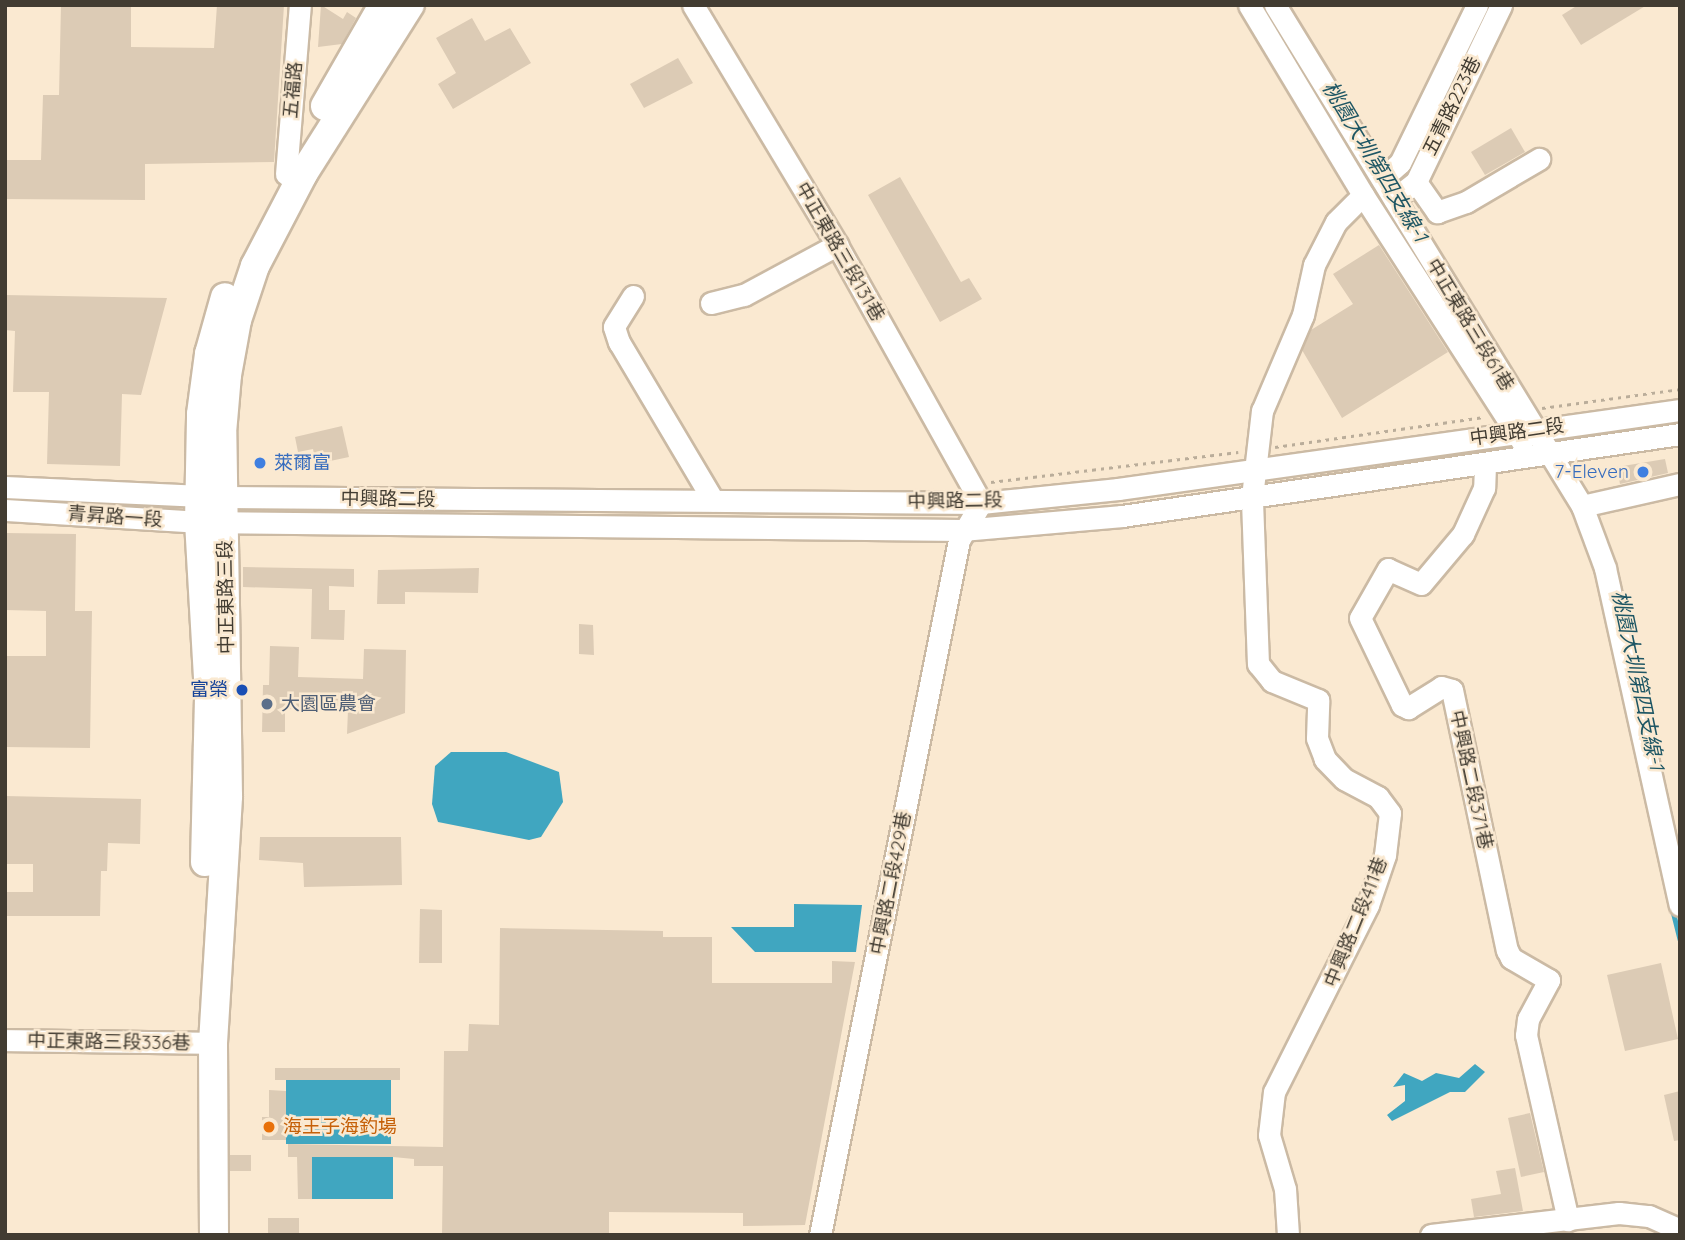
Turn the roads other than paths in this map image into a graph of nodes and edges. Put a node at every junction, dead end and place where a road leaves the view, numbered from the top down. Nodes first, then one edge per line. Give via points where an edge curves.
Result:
1 (300, 5) edge
2 (383, 5) edge
3 (410, 5) edge
4 (693, 5) edge
5 (1249, 5) edge
6 (1275, 5) edge
7 (1477, 5) edge
8 (1500, 5) edge
9 (1539, 159) dead end
10 (286, 174) junction
11 (1382, 180) junction
12 (1416, 182) junction
13 (1363, 195) junction
14 (1394, 199) junction
15 (837, 245) junction
16 (632, 296) dead end
17 (711, 303) dead end
18 (1680, 410) edge
19 (1528, 424) junction
20 (1680, 434) edge
21 (1548, 457) junction
22 (1257, 459) junction
23 (1485, 465) junction
24 (1680, 484) edge
25 (5, 487) edge
26 (982, 493) junction
27 (1252, 497) junction
28 (415, 500) junction
29 (713, 500) junction
30 (1582, 506) junction
31 (212, 509) junction
32 (5, 510) edge
33 (414, 525) junction
34 (962, 530) junction
35 (1680, 905) edge
36 (5, 1040) edge
37 (204, 1043) junction
38 (1568, 1220) junction
39 (1680, 1230) edge
40 (196, 1235) edge
41 (214, 1235) edge
42 (820, 1235) edge
43 (1288, 1235) edge
44 (1431, 1235) edge

1 - 10 street, 五福路
2 - 10 main road, 中正東路三段
3 - 31 main road, 中正東路三段 via 303,174 256,266 237,320 227,375
4 - 15 street, 中正東路三段131巷
5 - 13 street
6 - 11 street, 中正東路三段61巷
7 - 11 street, 五青路223巷 via 1400,163
8 - 12 street, 五青路223巷
9 - 12 street via 1466,202 1437,212
10 - 31 main road, 中正東路三段 via 228,289 209,354 201,414
11 - 14 street, 中正東路三段61巷
12 - 14 street, 五青路223巷
13 - 19 street
13 - 22 street via 1336,222 1314,265 1303,315 1262,411
14 - 19 street, 中正東路三段61巷
15 - 17 street via 744,295
15 - 26 street, 中正東路三段131巷
16 - 29 street via 614,327 619,342
18 - 19 street, 中興路二段
19 - 21 street
19 - 22 street, 中興路二段
20 - 21 street, 中興路二段
21 - 23 street, 中興路二段
21 - 30 street
22 - 26 street, 中興路二段
22 - 27 street
23 - 27 street, 中興路二段
23 - 38 street, 中興路二段371巷 via 1484,488 1463,534 1421,584 1388,569 1360,618 1402,705 1408,708 1440,687 1452,690 1507,950 1511,958 1549,979 1528,1019 1526,1035
24 - 30 street
25 - 31 street, 青昇路一段
26 - 29 street, 中興路二段
26 - 34 street
27 - 34 street, 中興路二段
27 - 43 street, 中興路二段411巷 via 1258,664 1272,681 1318,700 1317,738 1325,760 1344,779 1378,797 1390,813 1385,855 1368,905 1274,1093 1269,1135 1285,1189
28 - 29 street, 中興路二段
28 - 31 street, 中興路二段
28 - 33 street
30 - 35 street via 1605,568
31 - 32 street, 青昇路一段
31 - 33 street, 中興路二段
31 - 37 main road, 中正東路三段 via 228,796
33 - 34 street, 中興路二段
34 - 42 street, 中興路二段429巷
36 - 37 street, 中正東路三段336巷
37 - 40 main road, 中正東路三段
37 - 41 main road, 中正東路三段
38 - 39 street via 1619,1213 1649,1216
38 - 44 street

